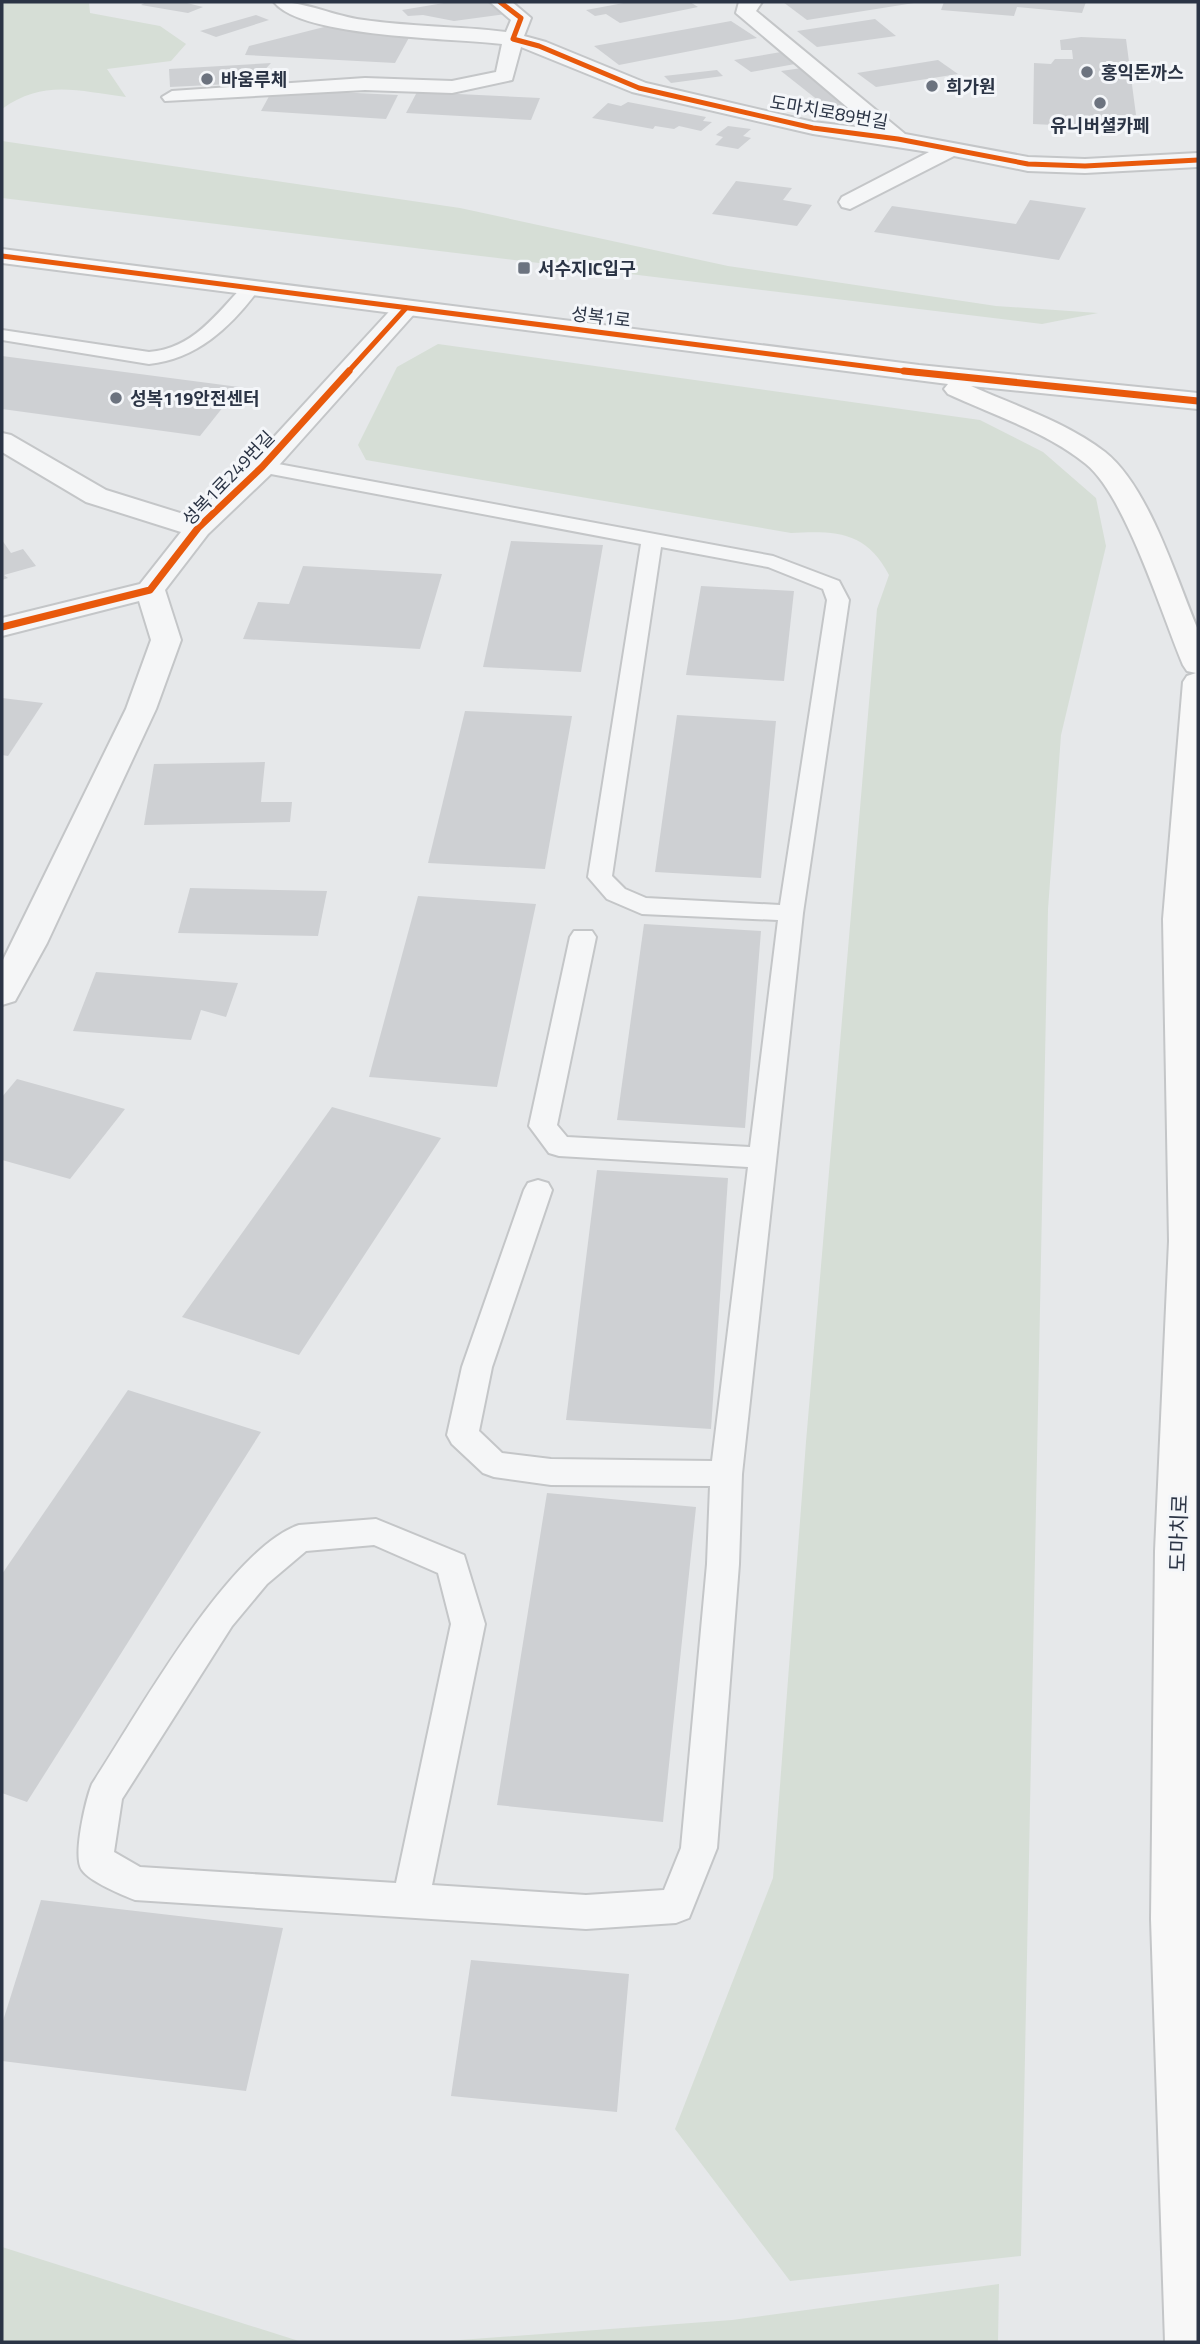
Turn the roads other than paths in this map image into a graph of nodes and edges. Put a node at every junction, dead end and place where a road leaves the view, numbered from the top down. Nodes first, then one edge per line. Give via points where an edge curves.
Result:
1 (284, 2) edge
2 (500, 2) edge
3 (752, 2) edge
4 (513, 39) junction
5 (172, 97) dead end
6 (898, 139) junction
7 (949, 150) junction
8 (1198, 160) edge
9 (850, 202) dead end
10 (2, 256) edge
11 (250, 289) junction
12 (406, 309) junction
13 (2, 335) edge
14 (919, 373) junction
15 (1198, 401) edge
16 (2, 441) edge
17 (262, 467) junction
18 (198, 528) junction
19 (652, 541) junction
20 (150, 590) junction
21 (2, 627) edge
22 (1198, 665) edge
23 (1198, 682) edge
24 (791, 913) junction
25 (583, 937) dead end
26 (16, 942) edge
27 (2, 993) edge
28 (763, 1158) junction
29 (538, 1190) dead end
30 (726, 1474) junction
31 (411, 1900) junction
32 (1194, 2342) edge

1 - 4 street, 도마치로89번길 via 304,13 345,22
2 - 4 street via 521,18
3 - 6 street, 도마치로89번길 via 746,13
4 - 5 street via 505,76 486,82 452,87 278,88
4 - 6 street, 도마치로89번길 via 639,88 813,128
6 - 7 street, 도마치로89번길
7 - 8 street, 도마치로89번길 via 1028,164
7 - 9 street
10 - 11 main road, 성복1로
11 - 12 main road, 성복1로
11 - 13 lane via 200,342 173,357 149,358
12 - 14 main road, 성복1로
12 - 17 street, 성복1로249번길
14 - 15 main road, 성복1로
14 - 22 main road via 1020,415 1097,459 1127,494
16 - 18 street via 96,496
17 - 18 street, 성복1로249번길
17 - 19 lane
18 - 20 street, 성복1로249번길
19 - 24 lane via 773,562 832,585 838,600
19 - 24 lane via 600,877 615,894 642,906
20 - 21 street
20 - 26 street via 166,640 141,709
23 - 32 main road, 도마치로 via 1180,919 1189,1241 1177,1550 1176,1919
24 - 28 lane
25 - 28 lane via 543,1126 558,1146
26 - 27 street
28 - 30 lane
29 - 30 lane via 477,1367 463,1435 494,1464 505,1466 551,1472
30 - 31 lane via 699,1849 676,1906 586,1912
31 - 31 lane via 135,1882 95,1860 105,1795 219,1616 255,1574 299,1538 376,1532 452,1565 468,1624

